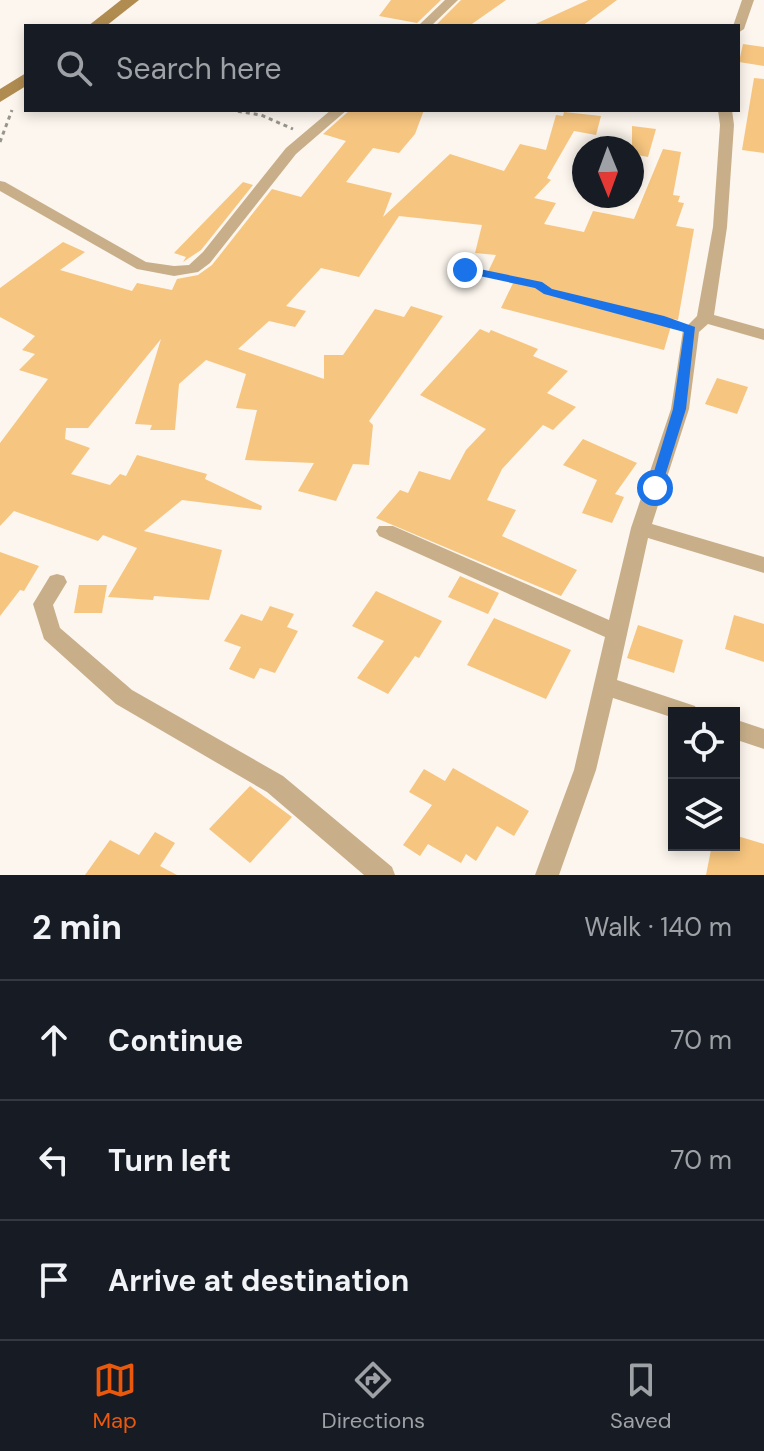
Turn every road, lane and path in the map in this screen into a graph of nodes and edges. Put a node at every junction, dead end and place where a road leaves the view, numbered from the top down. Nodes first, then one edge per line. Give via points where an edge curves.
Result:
1 (131, 0) edge
2 (452, 0) edge
3 (748, 0) edge
4 (99, 24) edge
5 (426, 24) edge
6 (740, 24) edge
7 (24, 80) edge
8 (7, 101) edge
9 (242, 112) edge
10 (336, 112) edge
11 (725, 112) edge
12 (306, 136) junction
13 (0, 142) edge
14 (0, 185) edge
15 (465, 270) dead end
16 (698, 324) junction
17 (764, 335) edge
18 (641, 528) junction
19 (386, 531) dead end
20 (764, 565) edge
21 (57, 582) dead end
22 (615, 632) junction
23 (606, 686) junction
24 (669, 707) edge
25 (740, 731) edge
26 (764, 739) edge
27 (383, 875) edge
28 (547, 875) edge

1 - 4 street
2 - 5 street
3 - 6 street
7 - 8 street
8 - 13 path
9 - 12 path
10 - 12 street
11 - 16 street via 720,227
12 - 14 street via 193,269 142,266
15 - 16 path
16 - 17 street
16 - 18 street via 680,409
18 - 20 street
18 - 22 street
19 - 22 street
21 - 27 street via 43,604 51,633 65,648 124,697 275,784
22 - 23 street
23 - 24 street
23 - 28 street via 585,770
25 - 26 street

